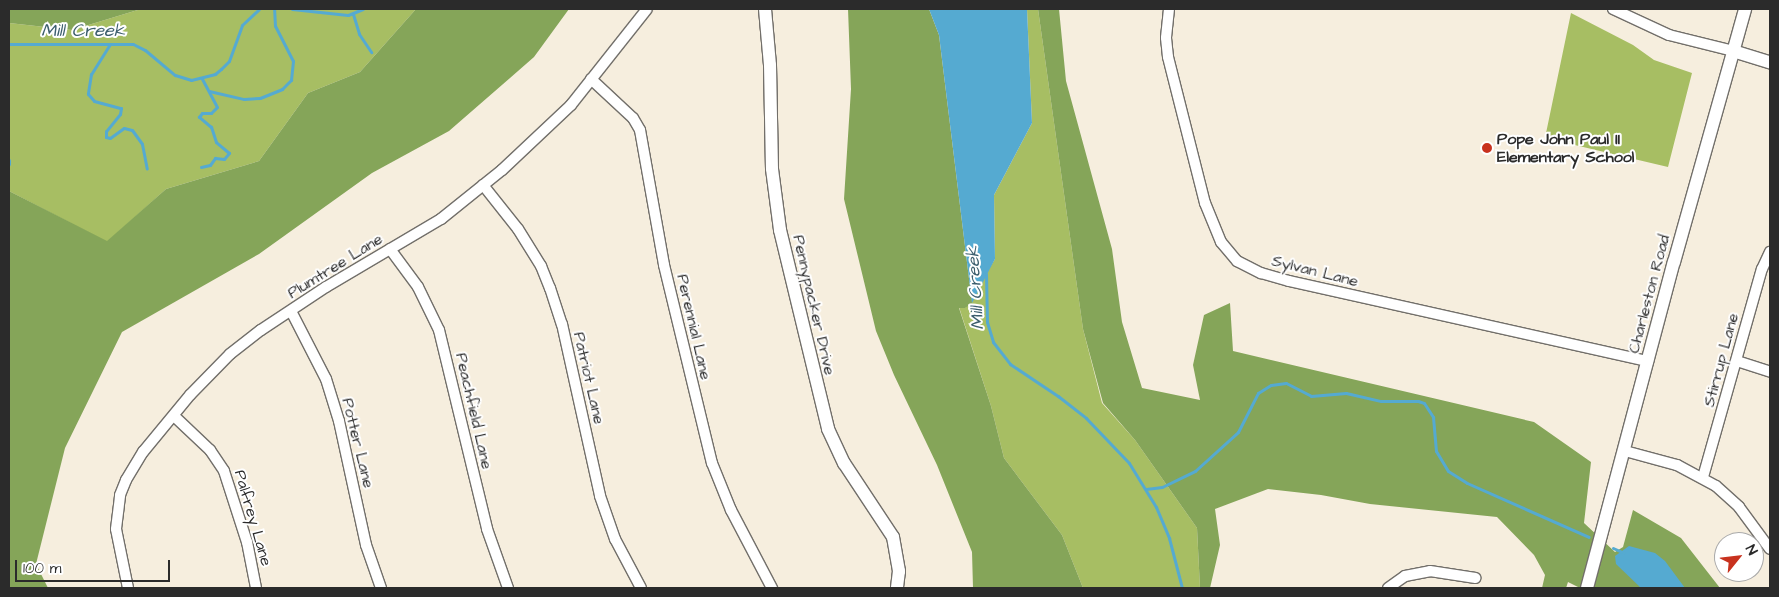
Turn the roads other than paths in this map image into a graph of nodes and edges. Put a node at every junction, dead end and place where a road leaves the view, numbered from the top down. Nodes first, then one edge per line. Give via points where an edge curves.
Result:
1 (647, 9) edge
2 (765, 9) edge
3 (1169, 9) edge
4 (1613, 9) edge
5 (1745, 9) edge
6 (1733, 52) junction
7 (1770, 62) edge
8 (592, 79) junction
9 (483, 186) junction
10 (390, 249) junction
11 (1770, 252) edge
12 (291, 311) junction
13 (1737, 360) junction
14 (1648, 361) junction
15 (1770, 372) edge
16 (174, 416) junction
17 (1625, 451) junction
18 (1703, 478) junction
19 (1770, 549) edge
20 (1475, 578) dead end
21 (128, 588) edge
22 (256, 588) edge
23 (381, 588) edge
24 (508, 588) edge
25 (641, 588) edge
26 (772, 588) edge
27 (898, 588) edge
28 (1388, 588) edge
29 (1587, 588) edge

1 - 8 street, Plumtree Lane
2 - 27 street, Pennypacker Drive via 770,65 772,169 780,230 828,429 844,463 893,537 899,571
3 - 14 street, Sylvan Lane via 1168,57 1205,203 1221,242 1237,261 1261,273 1289,281
4 - 6 street via 1669,35
5 - 6 street, Charleston Road
6 - 7 street
6 - 14 street, Charleston Road
8 - 9 street, Plumtree Lane via 560,118
8 - 26 street, Perennial Lane via 633,118 640,130 664,265 712,463 731,510
9 - 10 street, Plumtree Lane via 441,219
9 - 25 street, Patriot Lane via 518,229 550,288 562,324 596,482 615,538
10 - 12 street, Plumtree Lane
10 - 24 street, Peachfield Lane via 418,287 439,330 487,529
11 - 13 street, Stirrup Lane via 1762,269
12 - 16 street, Plumtree Lane via 230,354
12 - 23 street, Potter Lane via 326,379 339,421 366,544
13 - 15 street
13 - 18 street, Stirrup Lane
14 - 17 street, Charleston Road
16 - 21 street, Plumtree Lane via 143,452 120,495 116,528
16 - 22 street, Palfrey Lane via 210,450 224,471 247,542
17 - 18 street via 1677,465
17 - 29 street, Charleston Road
18 - 19 street via 1728,495
20 - 28 street via 1430,571 1405,576

